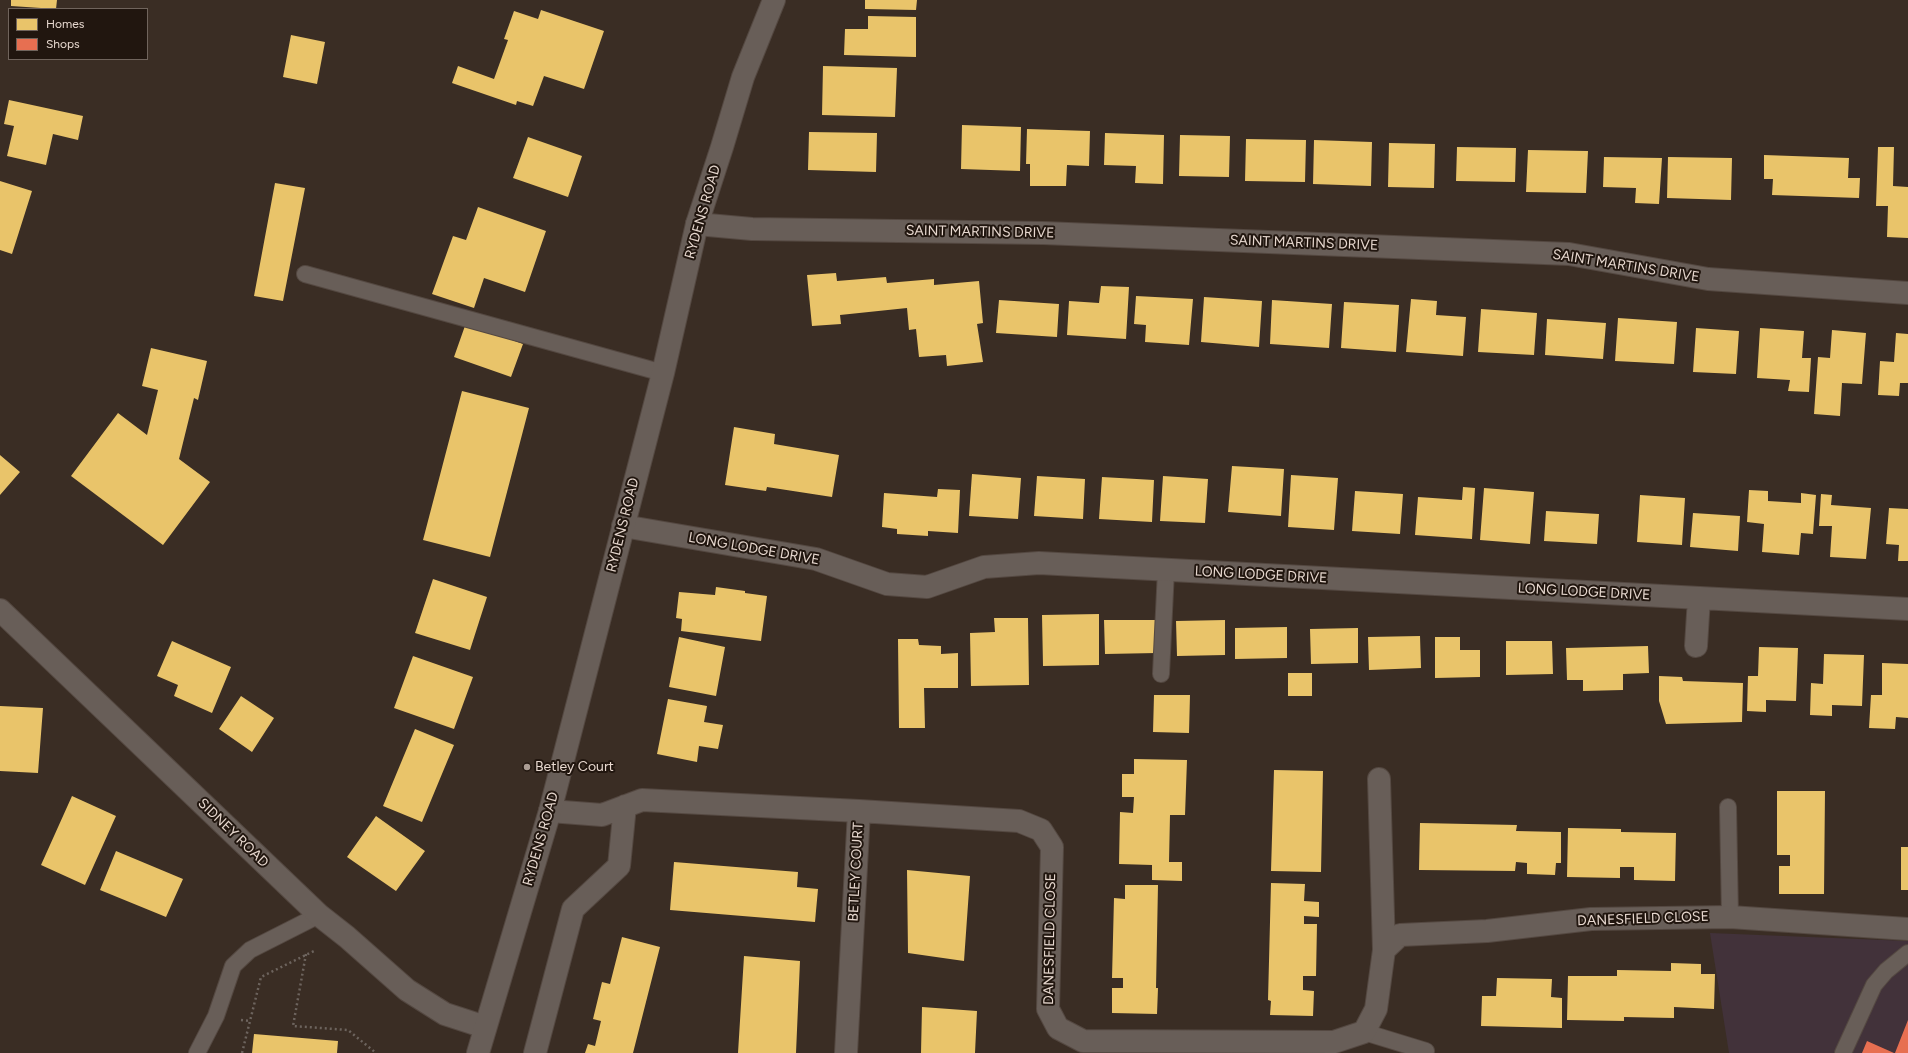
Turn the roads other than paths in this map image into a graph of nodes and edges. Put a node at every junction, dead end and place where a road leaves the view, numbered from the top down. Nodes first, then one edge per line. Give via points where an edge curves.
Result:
1 (774, 0) edge
2 (697, 224) junction
3 (305, 274) dead end
4 (1908, 293) edge
5 (663, 373) junction
6 (623, 526) junction
7 (1166, 570) junction
8 (1699, 598) junction
9 (1908, 609) edge
10 (0, 610) edge
11 (1696, 646) dead end
12 (1162, 674) dead end
13 (1379, 779) dead end
14 (625, 806) junction
15 (1728, 807) dead end
16 (550, 810) junction
17 (859, 811) junction
18 (319, 915) junction
19 (1730, 917) junction
20 (1908, 929) edge
21 (1384, 950) junction
22 (1908, 953) edge
23 (485, 1028) junction
24 (1364, 1032) junction
25 (1191, 1047) edge
26 (1426, 1051) dead end
27 (197, 1053) edge
28 (478, 1053) edge
29 (535, 1053) edge
30 (846, 1053) edge
31 (1843, 1053) edge

1 - 2 street, RYDENS ROAD via 743,77
2 - 4 street, SAINT MARTINS DRIVE via 752,229 1042,233 1569,254 1708,279
2 - 5 street, RYDENS ROAD
3 - 5 lane
5 - 6 street, RYDENS ROAD
6 - 7 street, LONG LODGE DRIVE via 816,558 887,584 927,587 984,567 1039,564
6 - 16 street, RYDENS ROAD
7 - 8 street, LONG LODGE DRIVE
7 - 12 lane
8 - 9 street, LONG LODGE DRIVE
8 - 11 street
10 - 18 street, SIDNEY ROAD
13 - 21 street
14 - 16 street, BETLEY COURT via 602,815
14 - 17 street, BETLEY COURT via 642,800
14 - 29 street via 619,866 573,909
15 - 19 lane
16 - 23 street, RYDENS ROAD
17 - 25 street, DANESFIELD CLOSE via 1019,821 1041,830 1052,847 1048,1009 1058,1028 1082,1041
17 - 30 street, BETLEY COURT
18 - 23 street, SIDNEY ROAD via 407,990 445,1014
18 - 27 lane via 250,950 233,966 216,1016
19 - 20 street, DANESFIELD CLOSE
19 - 21 street, DANESFIELD CLOSE via 1590,919 1487,931 1400,935
21 - 24 street via 1376,1009
22 - 31 lane via 1886,970 1874,985
23 - 28 street, RYDENS ROAD
24 - 25 street, DANESFIELD CLOSE via 1334,1042
24 - 26 lane

